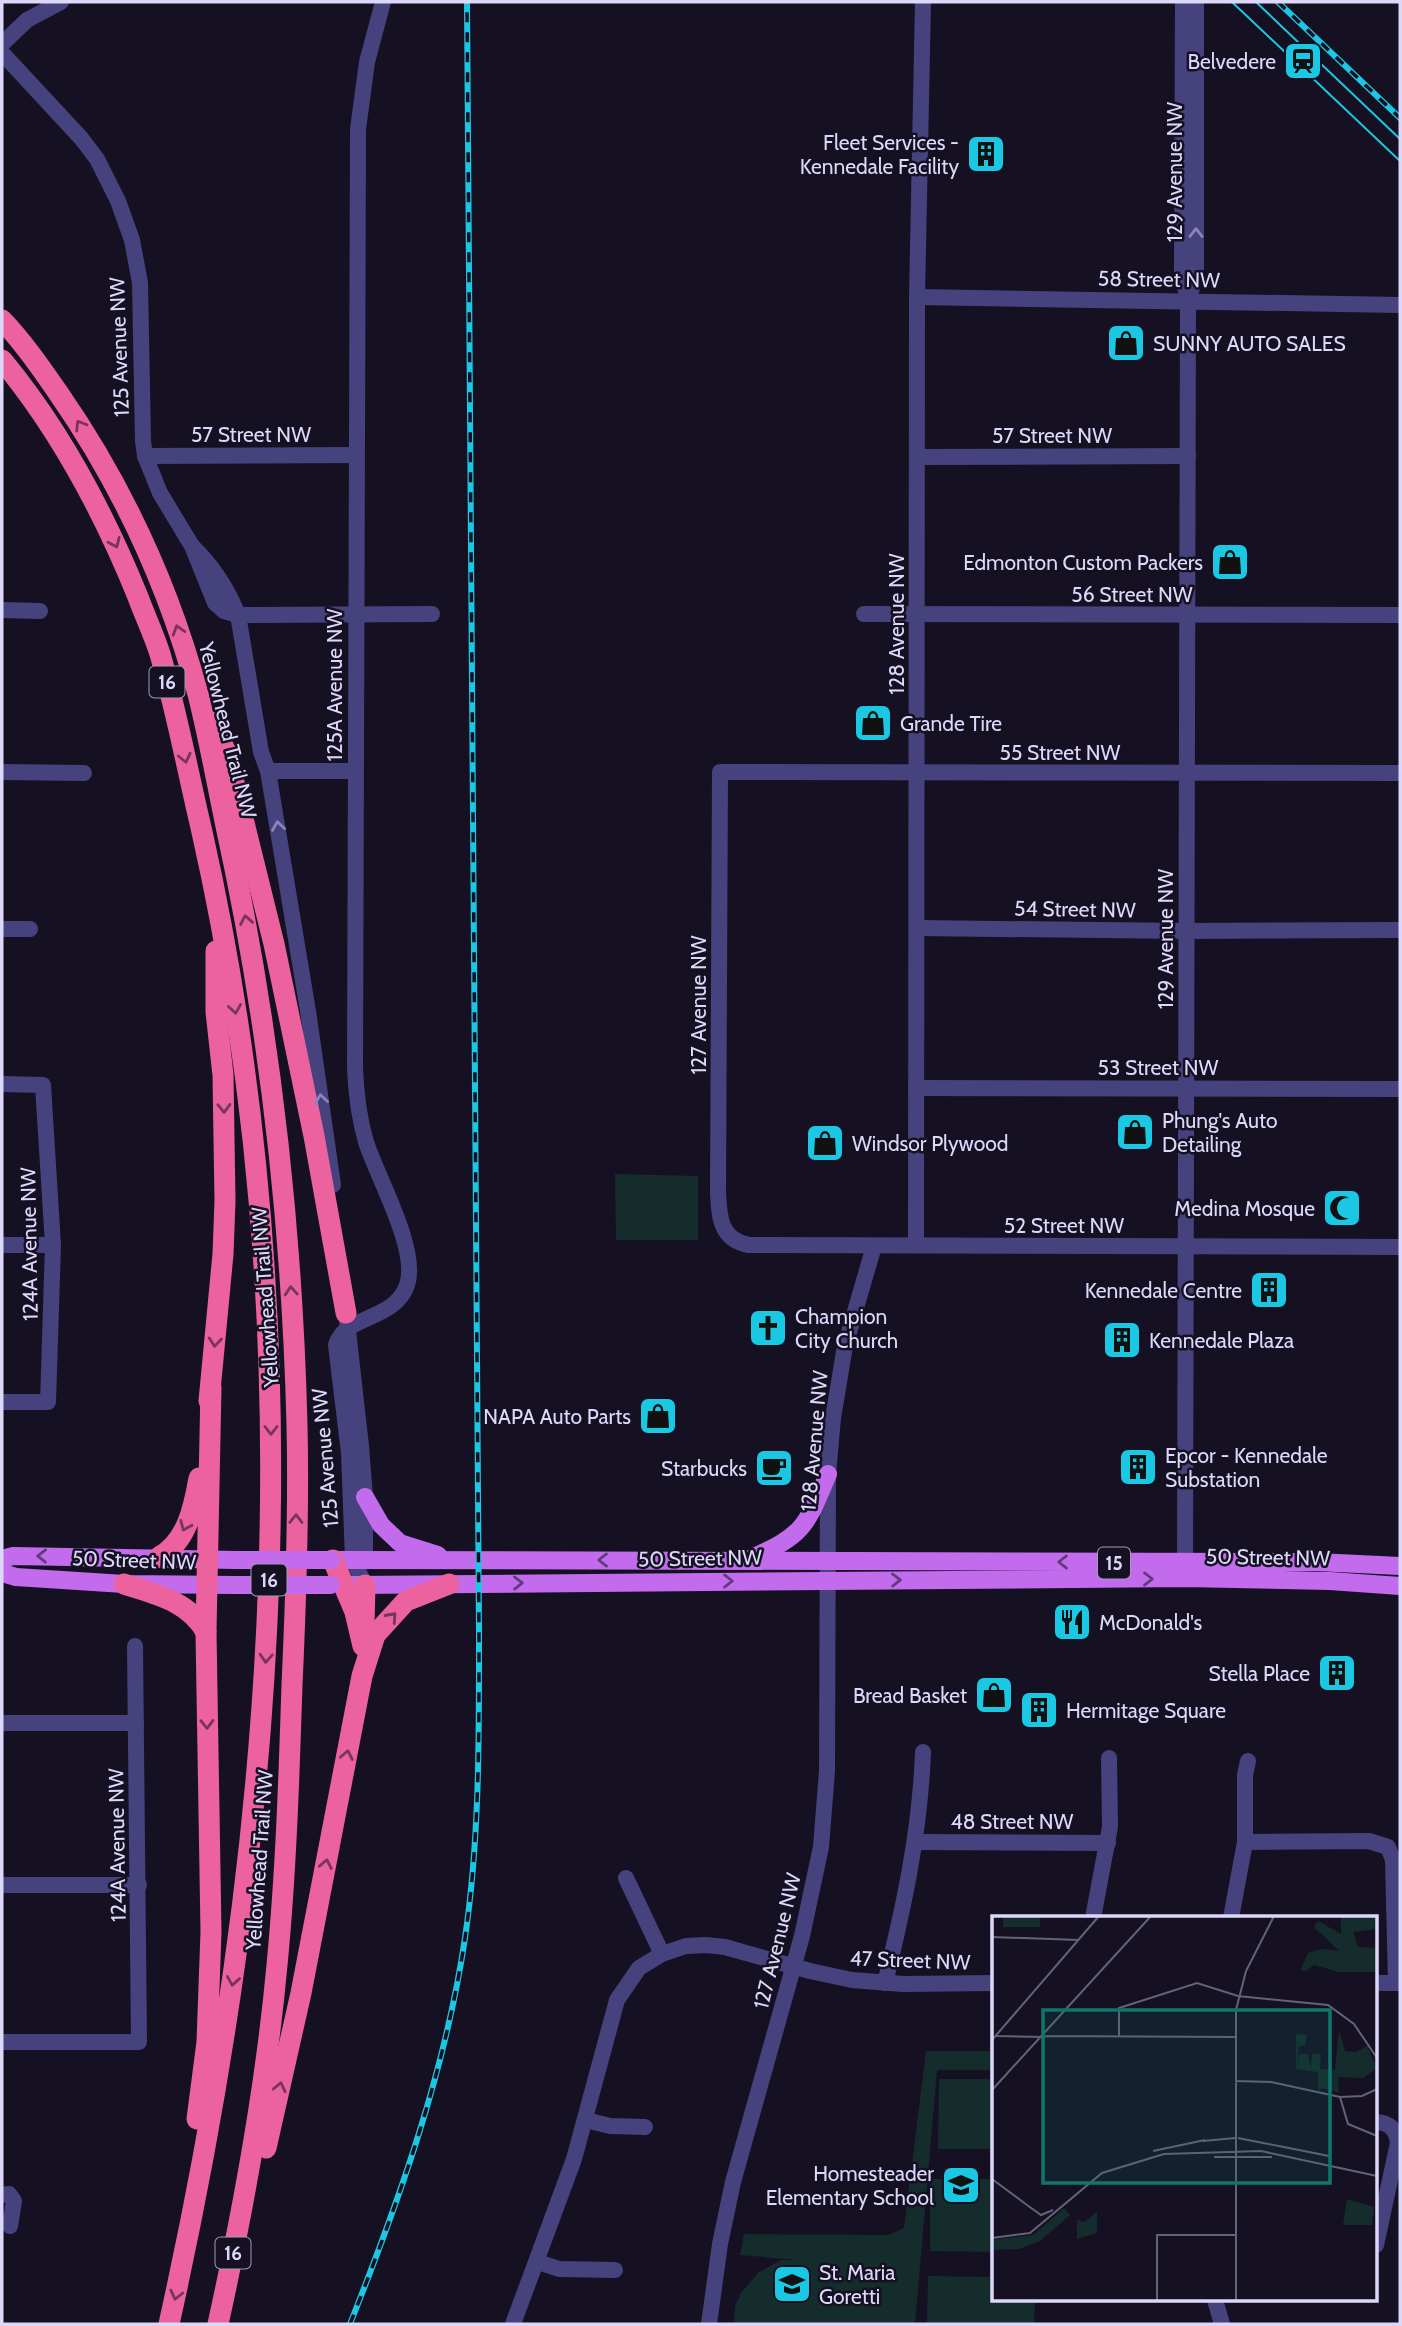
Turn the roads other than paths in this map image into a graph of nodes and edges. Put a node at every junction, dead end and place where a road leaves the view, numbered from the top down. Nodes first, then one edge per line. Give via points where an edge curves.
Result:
1 (61, 2) edge
2 (383, 2) edge
3 (923, 2) edge
4 (1183, 2) edge
5 (1193, 2) edge
6 (2, 44) edge
7 (2, 53) edge
8 (917, 297) junction
9 (1188, 300) junction
10 (1400, 305) edge
11 (2, 320) edge
12 (2, 360) edge
13 (356, 455) junction
14 (145, 456) junction
15 (1188, 456) junction
16 (917, 457) junction
17 (2, 610) edge
18 (40, 611) dead end
19 (355, 614) junction
20 (432, 614) dead end
21 (864, 614) dead end
22 (917, 614) junction
23 (238, 615) junction
24 (1187, 615) junction
25 (1400, 615) edge
26 (198, 695) junction
27 (268, 771) junction
28 (355, 771) junction
29 (2, 772) edge
30 (720, 772) joint
31 (917, 772) junction
32 (84, 773) dead end
33 (1186, 773) junction
34 (1400, 773) edge
35 (215, 893) junction
36 (917, 928) junction
37 (2, 929) edge
38 (30, 929) dead end
39 (1400, 930) edge
40 (1186, 931) junction
41 (2, 1084) edge
42 (916, 1088) junction
43 (1185, 1088) junction
44 (1400, 1089) edge
45 (729, 1236) joint
46 (2, 1245) edge
47 (53, 1245) junction
48 (916, 1245) junction
49 (874, 1246) junction
50 (1184, 1247) junction
51 (1400, 1247) edge
52 (347, 1321) junction
53 (211, 1387) junction
54 (2, 1402) edge
55 (828, 1474) junction
56 (365, 1497) junction
57 (159, 1557) junction
58 (206, 1558) junction
59 (2, 1559) edge
60 (346, 1560) junction
61 (454, 1560) junction
62 (745, 1561) junction
63 (827, 1561) junction
64 (1400, 1566) edge
65 (1184, 1571) junction
66 (2, 1573) edge
67 (827, 1580) junction
68 (124, 1584) junction
69 (206, 1584) junction
70 (449, 1584) junction
71 (347, 1585) junction
72 (1400, 1586) edge
73 (206, 1632) junction
74 (135, 1646) dead end
75 (362, 1676) junction
76 (2, 1723) edge
77 (136, 1723) junction
78 (923, 1752) dead end
79 (1109, 1758) dead end
80 (1248, 1761) dead end
81 (916, 1842) junction
82 (1245, 1842) junction
83 (1108, 1843) junction
84 (626, 1878) dead end
85 (2, 1885) edge
86 (139, 1885) junction
87 (1093, 1916) edge
88 (1231, 1916) edge
89 (662, 1954) junction
90 (793, 1967) junction
91 (885, 1983) junction
92 (992, 1983) edge
93 (1378, 1983) edge
94 (1398, 1983) edge
95 (2, 2042) edge
96 (586, 2120) junction
97 (1378, 2122) edge
98 (645, 2127) dead end
99 (2, 2194) edge
100 (10, 2226) dead end
101 (1378, 2236) edge
102 (538, 2262) junction
103 (183, 2265) junction
104 (615, 2270) dead end
105 (1216, 2302) edge
106 (219, 2321) edge
107 (169, 2324) edge
108 (513, 2324) edge
109 (709, 2324) edge
110 (1222, 2324) edge

1 - 6 street via 27,20
2 - 13 street, 125A Avenue NW via 367,62 358,129
3 - 8 street, 128 Avenue NW
4 - 9 street, 129 Avenue NW via 1182,273
9 -> 5 street, 129 Avenue NW via 1196,274
7 - 14 street, 125 Avenue NW via 97,159 125,217 138,264 142,303
8 - 9 street, 58 Street NW
8 - 16 street, 128 Avenue NW
9 - 10 street, 58 Street NW
9 - 15 street, 129 Avenue NW
26 -> 11 highway, Yellowhead Trail NW / 16 via 167,598 129,511 79,422
12 -> 35 highway, Yellowhead Trail NW / 16 via 52,429 105,521 159,649
13 - 14 street, 57 Street NW
13 - 19 street, 125A Avenue NW
14 - 23 street, 125 Avenue NW via 160,493 192,546 215,603
15 - 16 street, 57 Street NW
15 - 24 street, 129 Avenue NW
16 - 22 street, 128 Avenue NW
17 - 18 street
19 - 20 street
19 - 23 street
19 - 28 street, 125A Avenue NW
21 - 22 street, 56 Street NW
22 - 24 street, 56 Street NW
22 - 31 street, 128 Avenue NW
23 - 27 street
24 - 25 street, 56 Street NW
24 - 33 street, 129 Avenue NW
26 - 52 highway via 227,754 270,930
106 -> 26 highway, Yellowhead Trail NW / 16 via 257,2120 277,1964 289,1783 297,1429 288,1257 270,1065 244,909
27 - 28 street
52 -> 27 street via 309,1011
28 - 52 street, 125A Avenue NW via 357,1095 366,1140 410,1264 407,1285 398,1301 386,1311
29 - 32 street
30 - 31 street, 55 Street NW
30 - 45 street, 127 Avenue NW via 718,1192 720,1219
31 - 33 street, 55 Street NW
31 - 36 street, 128 Avenue NW
33 - 34 street, 55 Street NW
33 - 40 street, 129 Avenue NW
35 -> 53 highway via 225,1201
35 -> 103 highway, Yellowhead Trail NW / 16 via 249,1102 262,1222 271,1383 268,1621 238,1949
36 - 40 street, 54 Street NW
36 - 42 street, 128 Avenue NW
37 - 38 street
39 - 40 street, 54 Street NW
40 - 43 street, 129 Avenue NW
41 - 47 street, 124A Avenue NW via 43,1085
42 - 43 street, 53 Street NW
42 - 48 street, 128 Avenue NW
43 - 44 street, 53 Street NW
43 - 50 street, 129 Avenue NW
45 - 49 street, 52 Street NW via 749,1245
46 - 47 street
47 - 54 street, 124A Avenue NW via 48,1402
48 - 49 street, 52 Street NW
48 - 50 street, 52 Street NW
49 - 55 street, 128 Avenue NW via 845,1346
50 - 51 street, 52 Street NW
50 - 65 street, 129 Avenue NW
52 - 56 street, 125 Avenue NW
52 - 60 street, 125 Avenue NW via 336,1351 349,1453
53 -> 57 highway via 192,1511 178,1542
53 - 58 highway
55 - 62 main road via 810,1517 797,1533
55 - 63 street, 128 Avenue NW
56 - 60 street, 125 Avenue NW
56 - 61 main road via 381,1525 400,1543
57 - 58 main road, 50 Street NW
57 -> 59 main road, 50 Street NW
58 - 60 main road, 50 Street NW, bridge
58 - 69 highway
60 - 61 main road, 50 Street NW
60 - 71 highway
60 - 71 main road
62 -> 61 main road, 50 Street NW
62 - 63 main road, 50 Street NW
65 -> 63 main road, 50 Street NW / 15
63 - 67 street, 127 Avenue NW
64 - 65 main road, 50 Street NW / 15 via 1317,1562
67 -> 65 main road, 50 Street NW / 15
65 - 72 main road, 50 Street NW / 15
66 - 68 main road, 50 Street NW
70 -> 67 main road, 50 Street NW
67 - 90 street, 127 Avenue NW via 824,1815 816,1879
68 - 69 main road, 50 Street NW
68 - 73 highway via 184,1607
69 - 71 main road, 50 Street NW, bridge
69 - 73 highway
70 - 71 main road, 50 Street NW
75 -> 70 highway via 376,1635 406,1601
71 - 75 highway via 363,1646
73 -> 103 highway via 210,1992 185,2207
74 - 77 street, 124A Avenue NW
106 -> 75 highway via 261,2173 301,1993
76 - 77 street
77 - 86 street, 124A Avenue NW
78 - 81 street
79 - 83 street
80 - 82 street
81 - 83 street, 48 Street NW
81 - 91 street
82 - 88 street
82 - 94 street via 1369,1841 1388,1847 1393,1860
83 - 87 street
84 - 89 street
85 - 86 street
86 - 95 street, 124A Avenue NW via 139,2042
89 - 90 street, 47 Street NW via 706,1945
89 - 96 street via 639,1968 621,1992
90 - 91 street, 47 Street NW
90 - 109 street, 127 Avenue NW via 733,2182
91 - 92 street, 47 Street NW
93 - 94 street
96 - 98 street via 604,2126
96 - 102 street
97 - 101 street via 1394,2130 1398,2143
99 - 100 street via 9,2194 14,2201
102 - 104 street via 559,2269
102 - 108 street
103 -> 107 highway, Yellowhead Trail NW / 16
105 - 110 street

